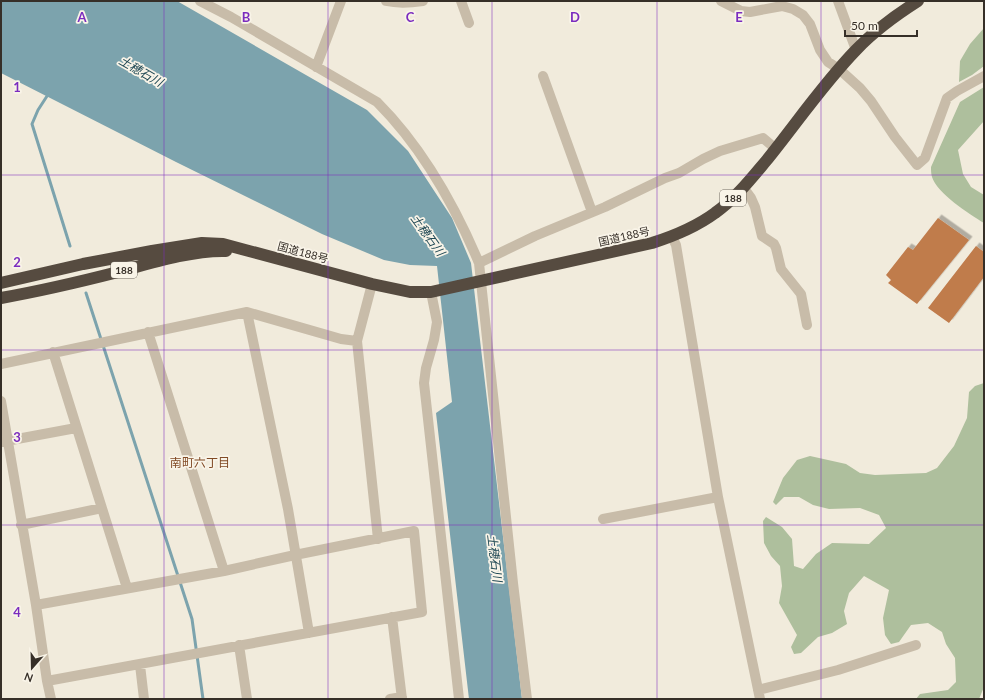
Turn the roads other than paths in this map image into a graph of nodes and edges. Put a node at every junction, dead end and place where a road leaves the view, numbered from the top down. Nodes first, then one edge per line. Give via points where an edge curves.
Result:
1 (200, 1) edge
2 (341, 1) edge
3 (386, 1) edge
4 (423, 1) edge
5 (461, 1) edge
6 (721, 1) edge
7 (838, 1) edge
8 (918, 1) edge
9 (469, 23) dead end
10 (856, 50) junction
11 (316, 67) junction
12 (839, 69) junction
13 (543, 76) dead end
14 (984, 76) edge
15 (776, 149) junction
16 (743, 187) junction
17 (592, 212) junction
18 (672, 236) junction
19 (247, 251) junction
20 (479, 263) junction
21 (479, 282) junction
22 (1, 283) edge
23 (372, 284) junction
24 (433, 292) junction
25 (1, 298) edge
26 (247, 312) junction
27 (806, 325) dead end
28 (148, 332) junction
29 (357, 341) junction
30 (53, 352) junction
31 (1, 364) edge
32 (1, 401) edge
33 (76, 428) junction
34 (4, 441) edge
35 (718, 497) junction
36 (102, 508) junction
37 (603, 519) dead end
38 (21, 525) junction
39 (378, 539) junction
40 (295, 555) junction
41 (224, 571) junction
42 (127, 588) junction
43 (36, 605) junction
44 (392, 617) junction
45 (309, 633) junction
46 (240, 645) junction
47 (916, 645) dead end
48 (140, 665) junction
49 (48, 681) junction
50 (759, 694) edge
51 (402, 698) edge
52 (51, 699) edge
53 (144, 699) edge
54 (247, 699) edge
55 (390, 699) edge
56 (459, 699) edge
57 (528, 699) edge

1 - 11 street
2 - 11 street
3 - 4 street via 409,4
5 - 9 street
6 - 12 street via 750,12 782,6 793,9 803,15 810,24 820,50 828,62
7 - 10 street
8 - 10 highway, 国道188号 / 188 via 879,28
10 - 12 highway, 国道188号 / 188
11 - 20 street via 377,102 394,119 452,206
12 - 14 street via 871,101 895,138 917,165 925,158 947,98
12 - 15 highway, 国道188号 / 188
13 - 17 street
15 - 16 highway, 国道188号 / 188
15 - 17 street via 763,138 720,151 679,173
16 - 18 highway, 国道188号 / 188 via 714,213
16 - 27 street via 755,207 762,236 774,244 781,269 801,294
17 - 20 street
18 - 21 highway, 国道188号 / 188 via 652,243
18 - 35 street via 676,245
19 - 22 highway, 国道188号 / 188 via 223,244 202,243 84,264
19 - 23 highway, 国道188号 / 188
19 - 25 highway, 国道188号 / 188 via 202,253 162,260
20 - 21 street
21 - 24 highway, 国道188号 / 188
21 - 57 street
23 - 24 highway, 国道188号 / 188 via 410,292
23 - 29 street
24 - 56 street via 437,322 424,383
26 - 28 street
26 - 29 street via 341,339
26 - 40 street via 282,478
28 - 30 street
28 - 41 street
29 - 39 street
30 - 31 street
30 - 33 street
32 - 34 street
33 - 34 street
33 - 36 street
34 - 38 street
35 - 37 street
35 - 50 street
36 - 38 street
36 - 42 street
38 - 43 street
39 - 40 street
39 - 44 street via 414,531 422,612
40 - 41 street
40 - 45 street
41 - 42 street
42 - 43 street
43 - 49 street
44 - 45 street
44 - 51 street
45 - 46 street
46 - 48 street
46 - 54 street
47 - 50 street
48 - 49 street
48 - 53 street
49 - 52 street
51 - 55 street

